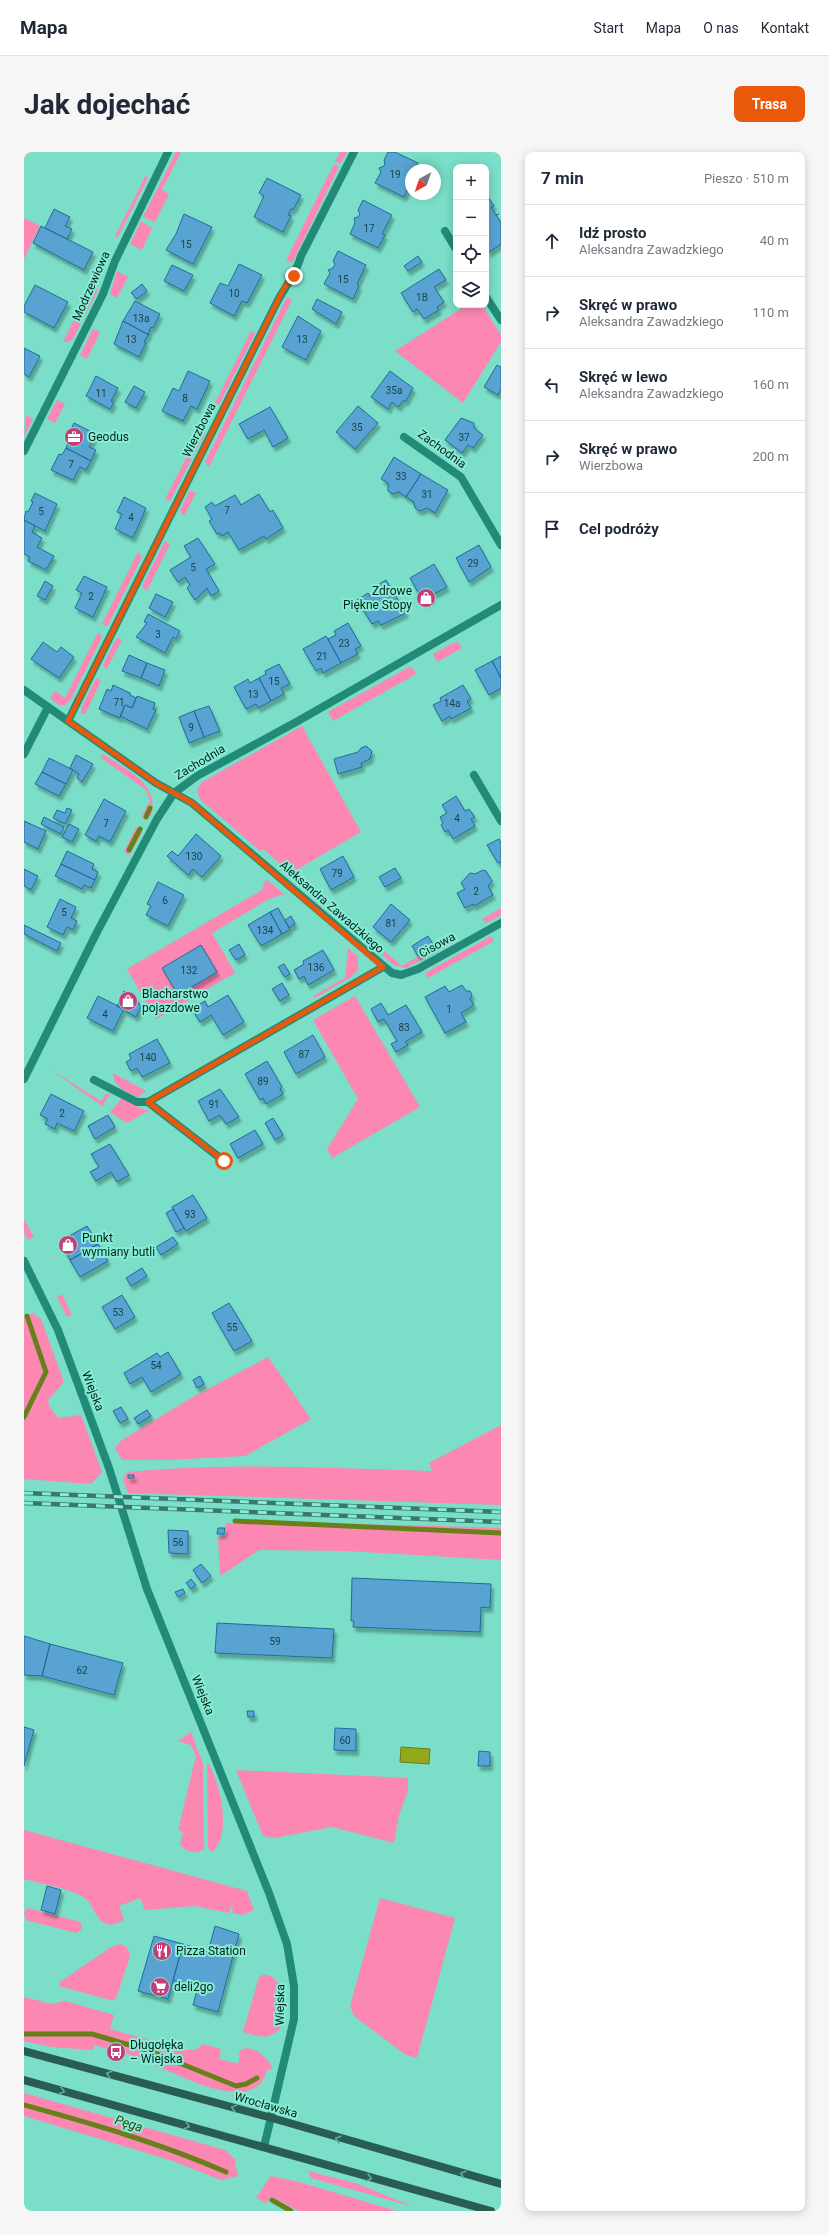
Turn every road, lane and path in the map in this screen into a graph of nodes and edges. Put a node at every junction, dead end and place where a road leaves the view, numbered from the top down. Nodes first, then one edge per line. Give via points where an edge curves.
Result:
1 (168, 152) edge
2 (354, 152) edge
3 (445, 231) dead end
4 (453, 244) edge
5 (489, 302) edge
6 (501, 320) edge
7 (404, 437) dead end
8 (24, 451) edge
9 (501, 545) edge
10 (501, 605) edge
11 (24, 690) edge
12 (48, 707) junction
13 (68, 721) junction
14 (24, 754) edge
15 (474, 775) dead end
16 (174, 792) junction
17 (501, 821) edge
18 (501, 923) edge
19 (383, 967) junction
20 (24, 1079) edge
21 (94, 1080) dead end
22 (148, 1102) junction
23 (224, 1161) dead end
24 (24, 1261) edge
25 (24, 2051) edge
26 (24, 2080) edge
27 (272, 2118) junction
28 (264, 2147) junction
29 (501, 2184) edge
30 (491, 2211) edge

1 - 8 street, Modrzewiowa via 115,261 103,294
2 - 13 street, Wierzbowa via 301,256 297,272 284,288
3 - 4 street
5 - 6 street
7 - 9 street, Zachodnia via 461,477
10 - 16 street, Zachodnia via 197,776
11 - 12 street, Aleksandra Zawadzkiego
12 - 13 street, Aleksandra Zawadzkiego
12 - 14 street
13 - 16 street, Aleksandra Zawadzkiego via 156,783
15 - 17 street
16 - 19 street, Aleksandra Zawadzkiego via 192,803
16 - 20 street, Zachodnia via 100,927
18 - 19 street, Cisowa via 418,969 401,975
19 - 22 street, Aleksandra Zawadzkiego
21 - 22 street via 137,1102
22 - 23 street
24 - 27 street, Wiejska via 58,1330 109,1468 147,1589 287,1944 294,1986 294,2019
27 -> 25 main road, Wrocławska
26 -> 28 main road
27 - 28 street, Wiejska
29 -> 27 main road, Wrocławska
28 -> 30 main road

